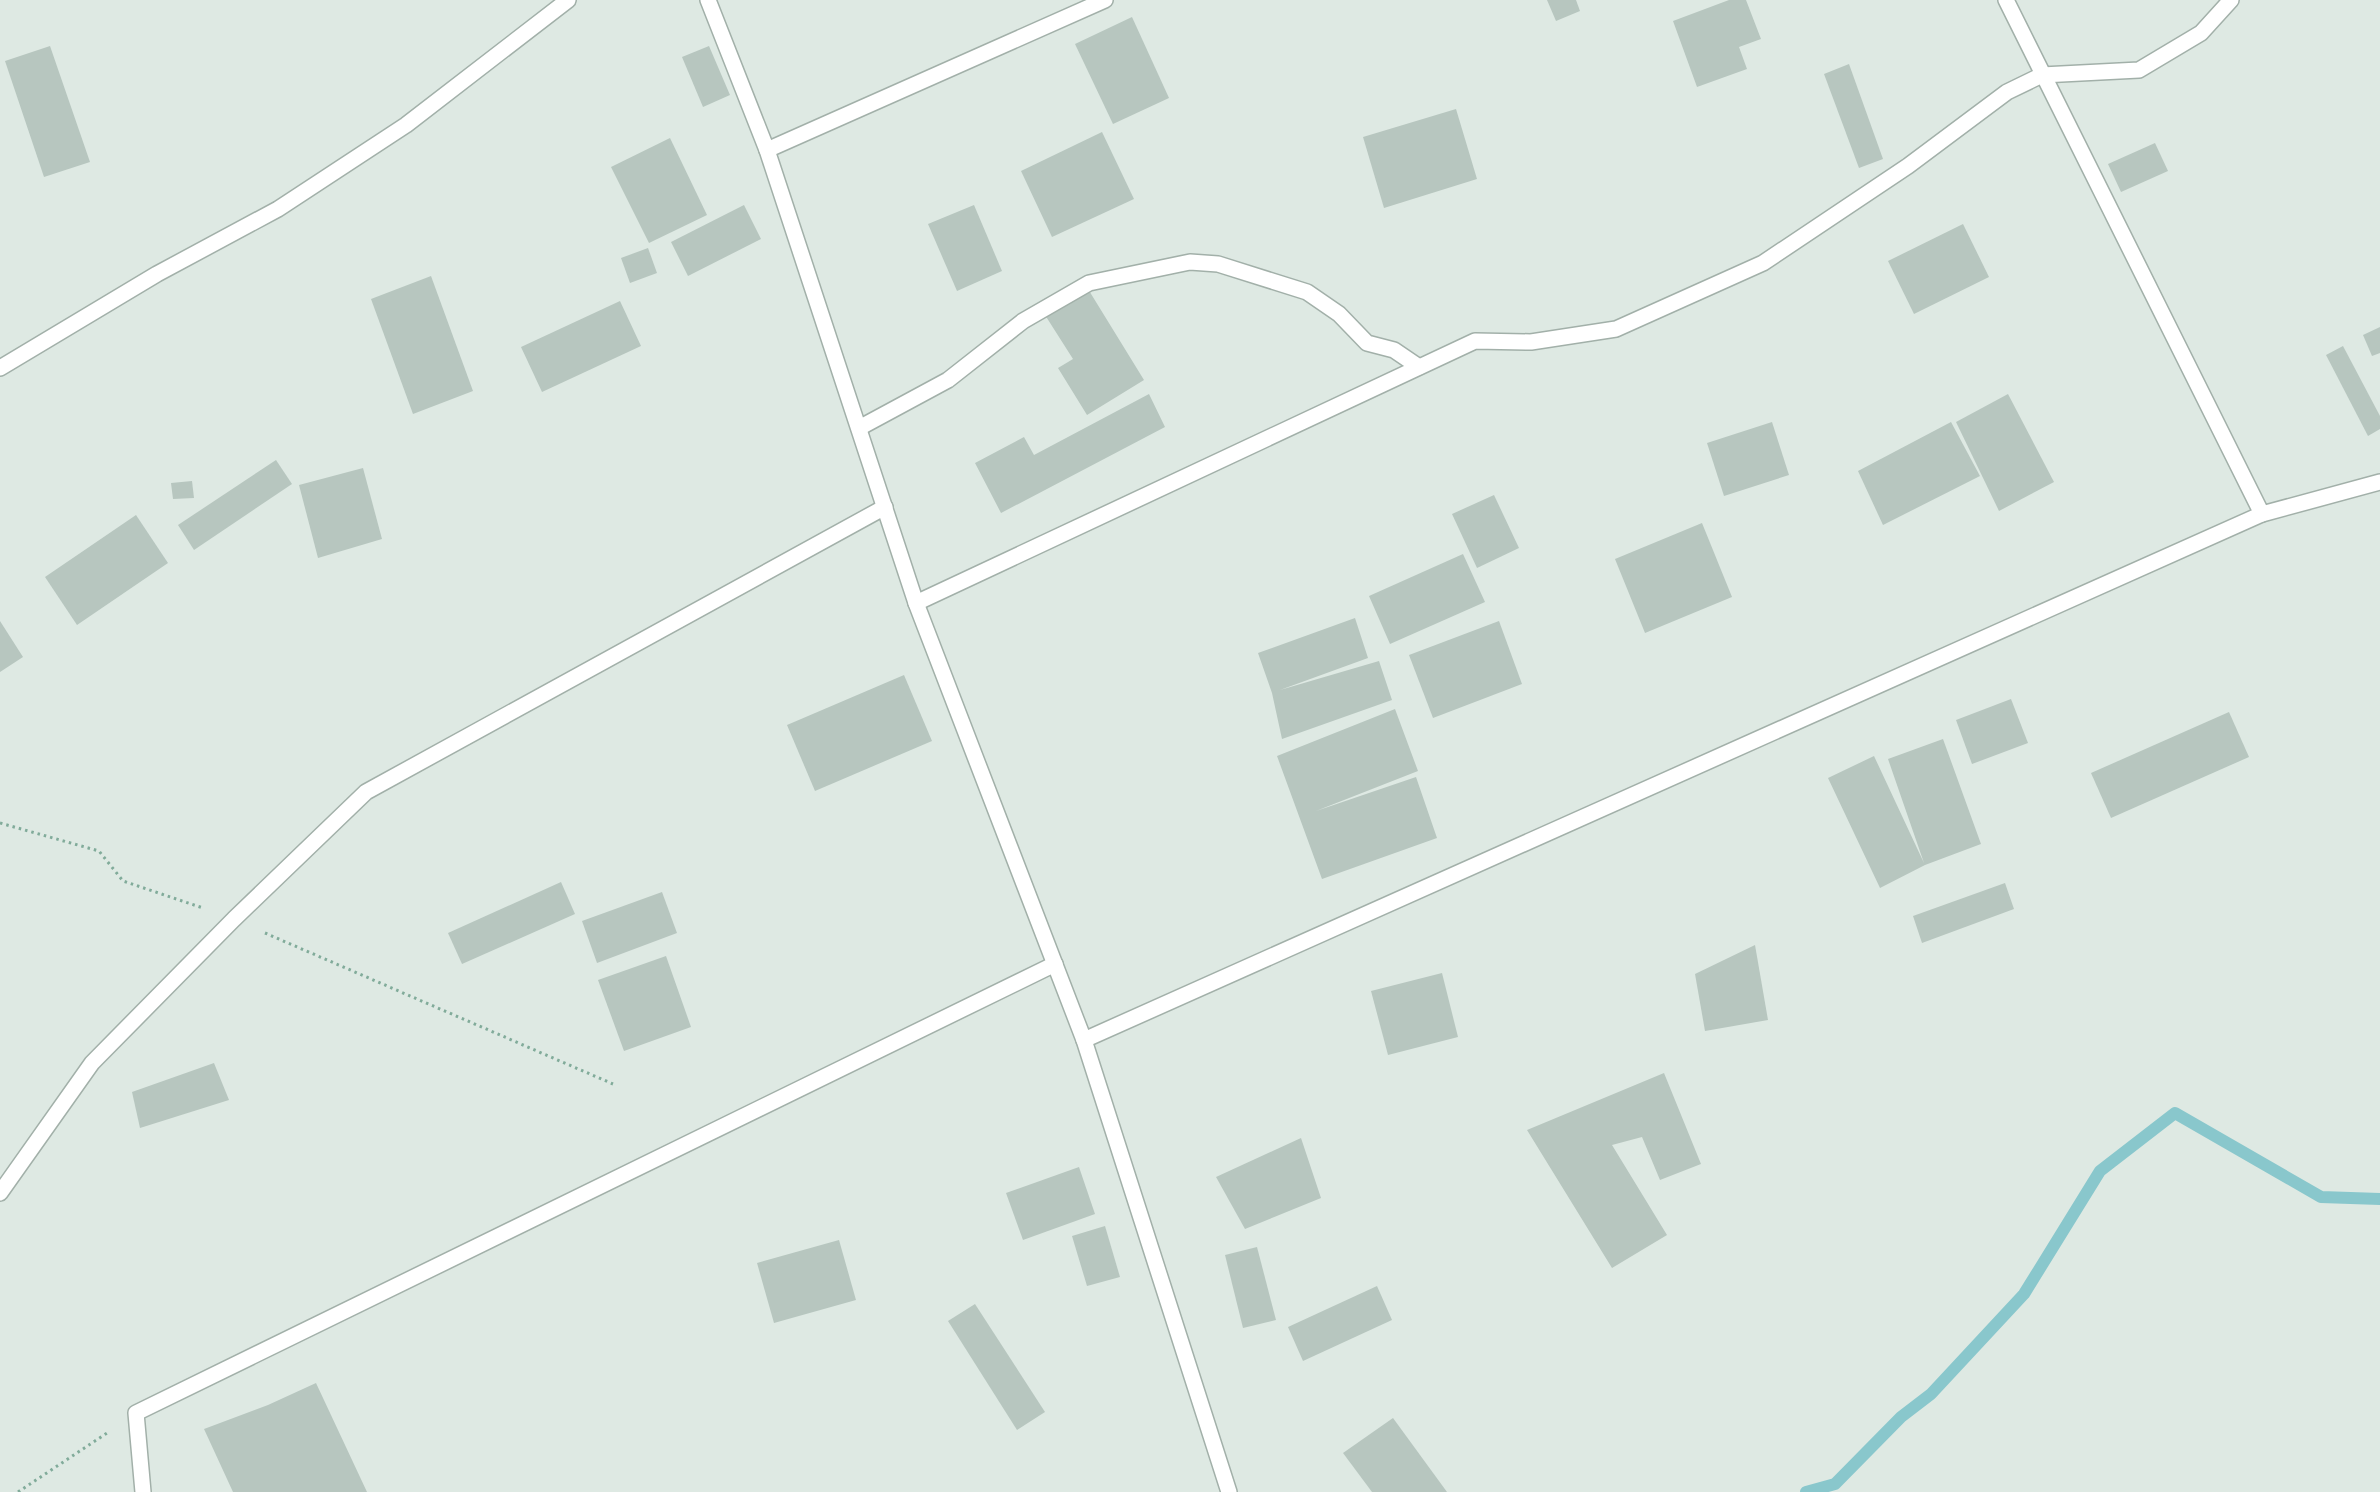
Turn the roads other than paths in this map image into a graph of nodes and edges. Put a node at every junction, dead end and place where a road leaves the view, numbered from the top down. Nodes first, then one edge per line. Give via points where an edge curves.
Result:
1 (568, 0) edge
2 (708, 0) edge
3 (1105, 0) edge
4 (2006, 0) edge
5 (2231, 0) edge
6 (2042, 75) junction
7 (767, 150) junction
8 (1419, 367) junction
9 (0, 368) edge
10 (859, 428) junction
11 (2380, 482) edge
12 (884, 507) junction
13 (2262, 514) junction
14 (916, 602) junction
15 (1055, 964) junction
16 (1084, 1040) junction
17 (0, 1192) edge
18 (142, 1492) edge
19 (1229, 1492) edge

1 - 9 street via 406,125 278,209 157,274
2 - 7 street
3 - 7 street
4 - 6 street
5 - 6 street via 2201,33 2139,70
6 - 8 street via 2007,92 1908,166 1763,263 1616,329 1531,342 1475,341
6 - 13 street
7 - 10 street
8 - 10 street via 1394,350 1367,343 1340,314 1307,292 1218,264 1190,262 1088,283 1023,321 948,380
8 - 14 street
10 - 12 street
11 - 13 street
12 - 14 street
12 - 17 street via 366,792 92,1062
13 - 16 street
14 - 15 street
15 - 16 street
15 - 18 street via 136,1413
16 - 19 street

